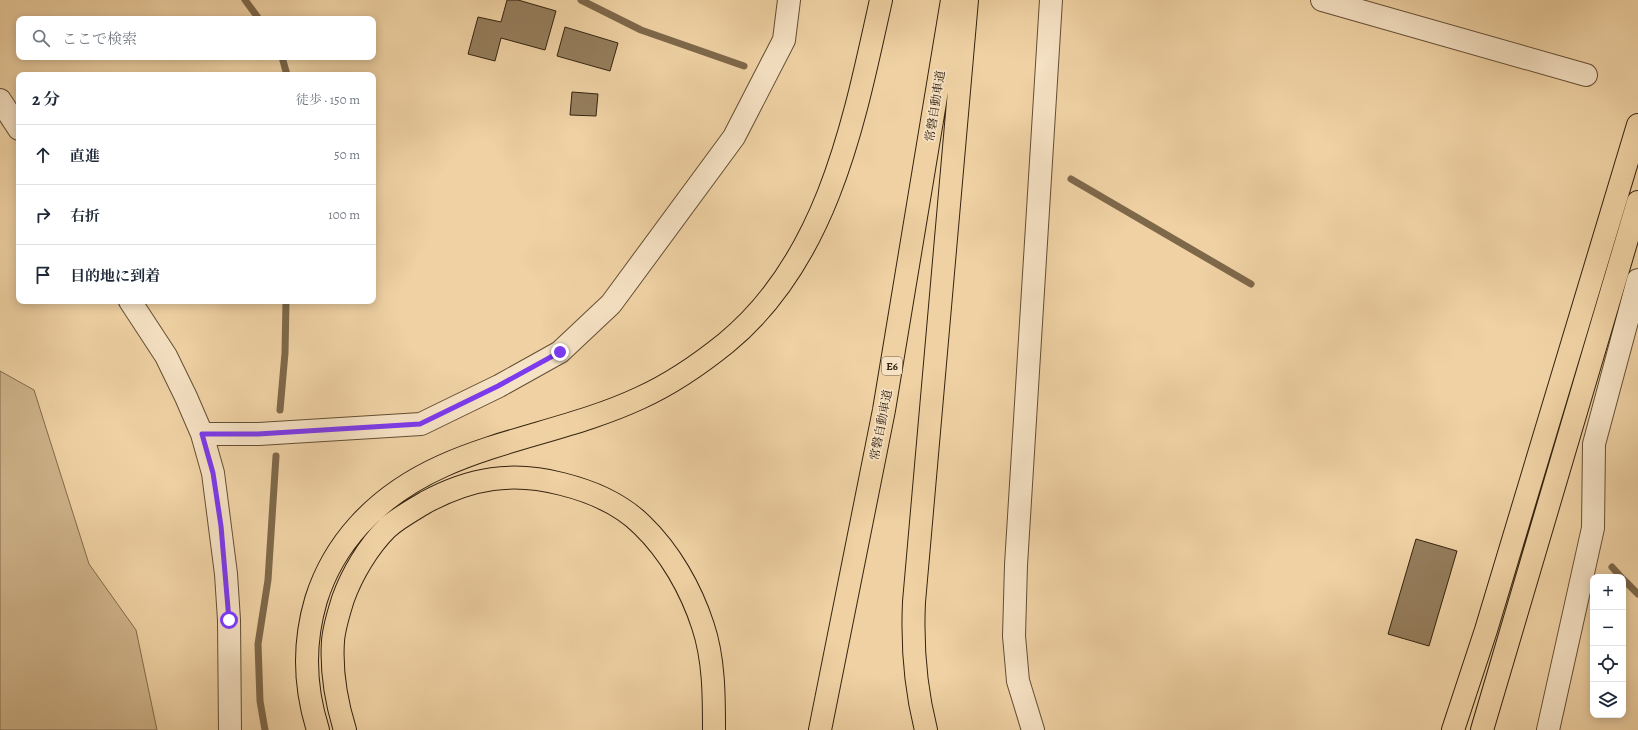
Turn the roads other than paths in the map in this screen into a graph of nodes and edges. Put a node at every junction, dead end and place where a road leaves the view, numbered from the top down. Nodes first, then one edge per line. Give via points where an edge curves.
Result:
1 (789, 0) edge
2 (882, 0) edge
3 (952, 0) edge
4 (967, 0) edge
5 (1051, 0) edge
6 (1322, 0) edge
7 (1586, 75) dead end
8 (0, 100) edge
9 (16, 124) edge
10 (1638, 125) edge
11 (1638, 202) edge
12 (1638, 280) edge
13 (132, 304) edge
14 (202, 434) junction
15 (230, 730) edge
16 (318, 730) edge
17 (345, 730) edge
18 (714, 730) edge
19 (820, 730) edge
20 (926, 730) edge
21 (1033, 730) edge
22 (1454, 730) edge
23 (1482, 730) edge
24 (1548, 730) edge

1 - 14 street via 784,40 734,137 612,304 560,352 420,424 258,434
2 - 16 highway via 849,137 820,217 801,253 772,297 728,342 676,379 640,398 439,467 404,485 375,507 344,542 331,563 320,588 309,629 306,647 307,678
3 - 19 highway, 常磐自動車道 / E6 via 884,410
4 - 20 highway via 913,609 916,683
5 - 21 street via 1016,565 1014,636 1018,681
6 - 7 street
8 - 9 street
10 - 22 highway
11 - 23 highway
12 - 24 street via 1594,444 1593,528
13 - 14 street via 166,356
14 - 15 street via 213,473 226,574
17 - 18 highway via 334,687 333,641 338,613 349,582 367,553 387,528 413,509 439,495 465,484 515,477 549,480 584,490 613,504 641,524 670,558 692,597 703,627 711,660

